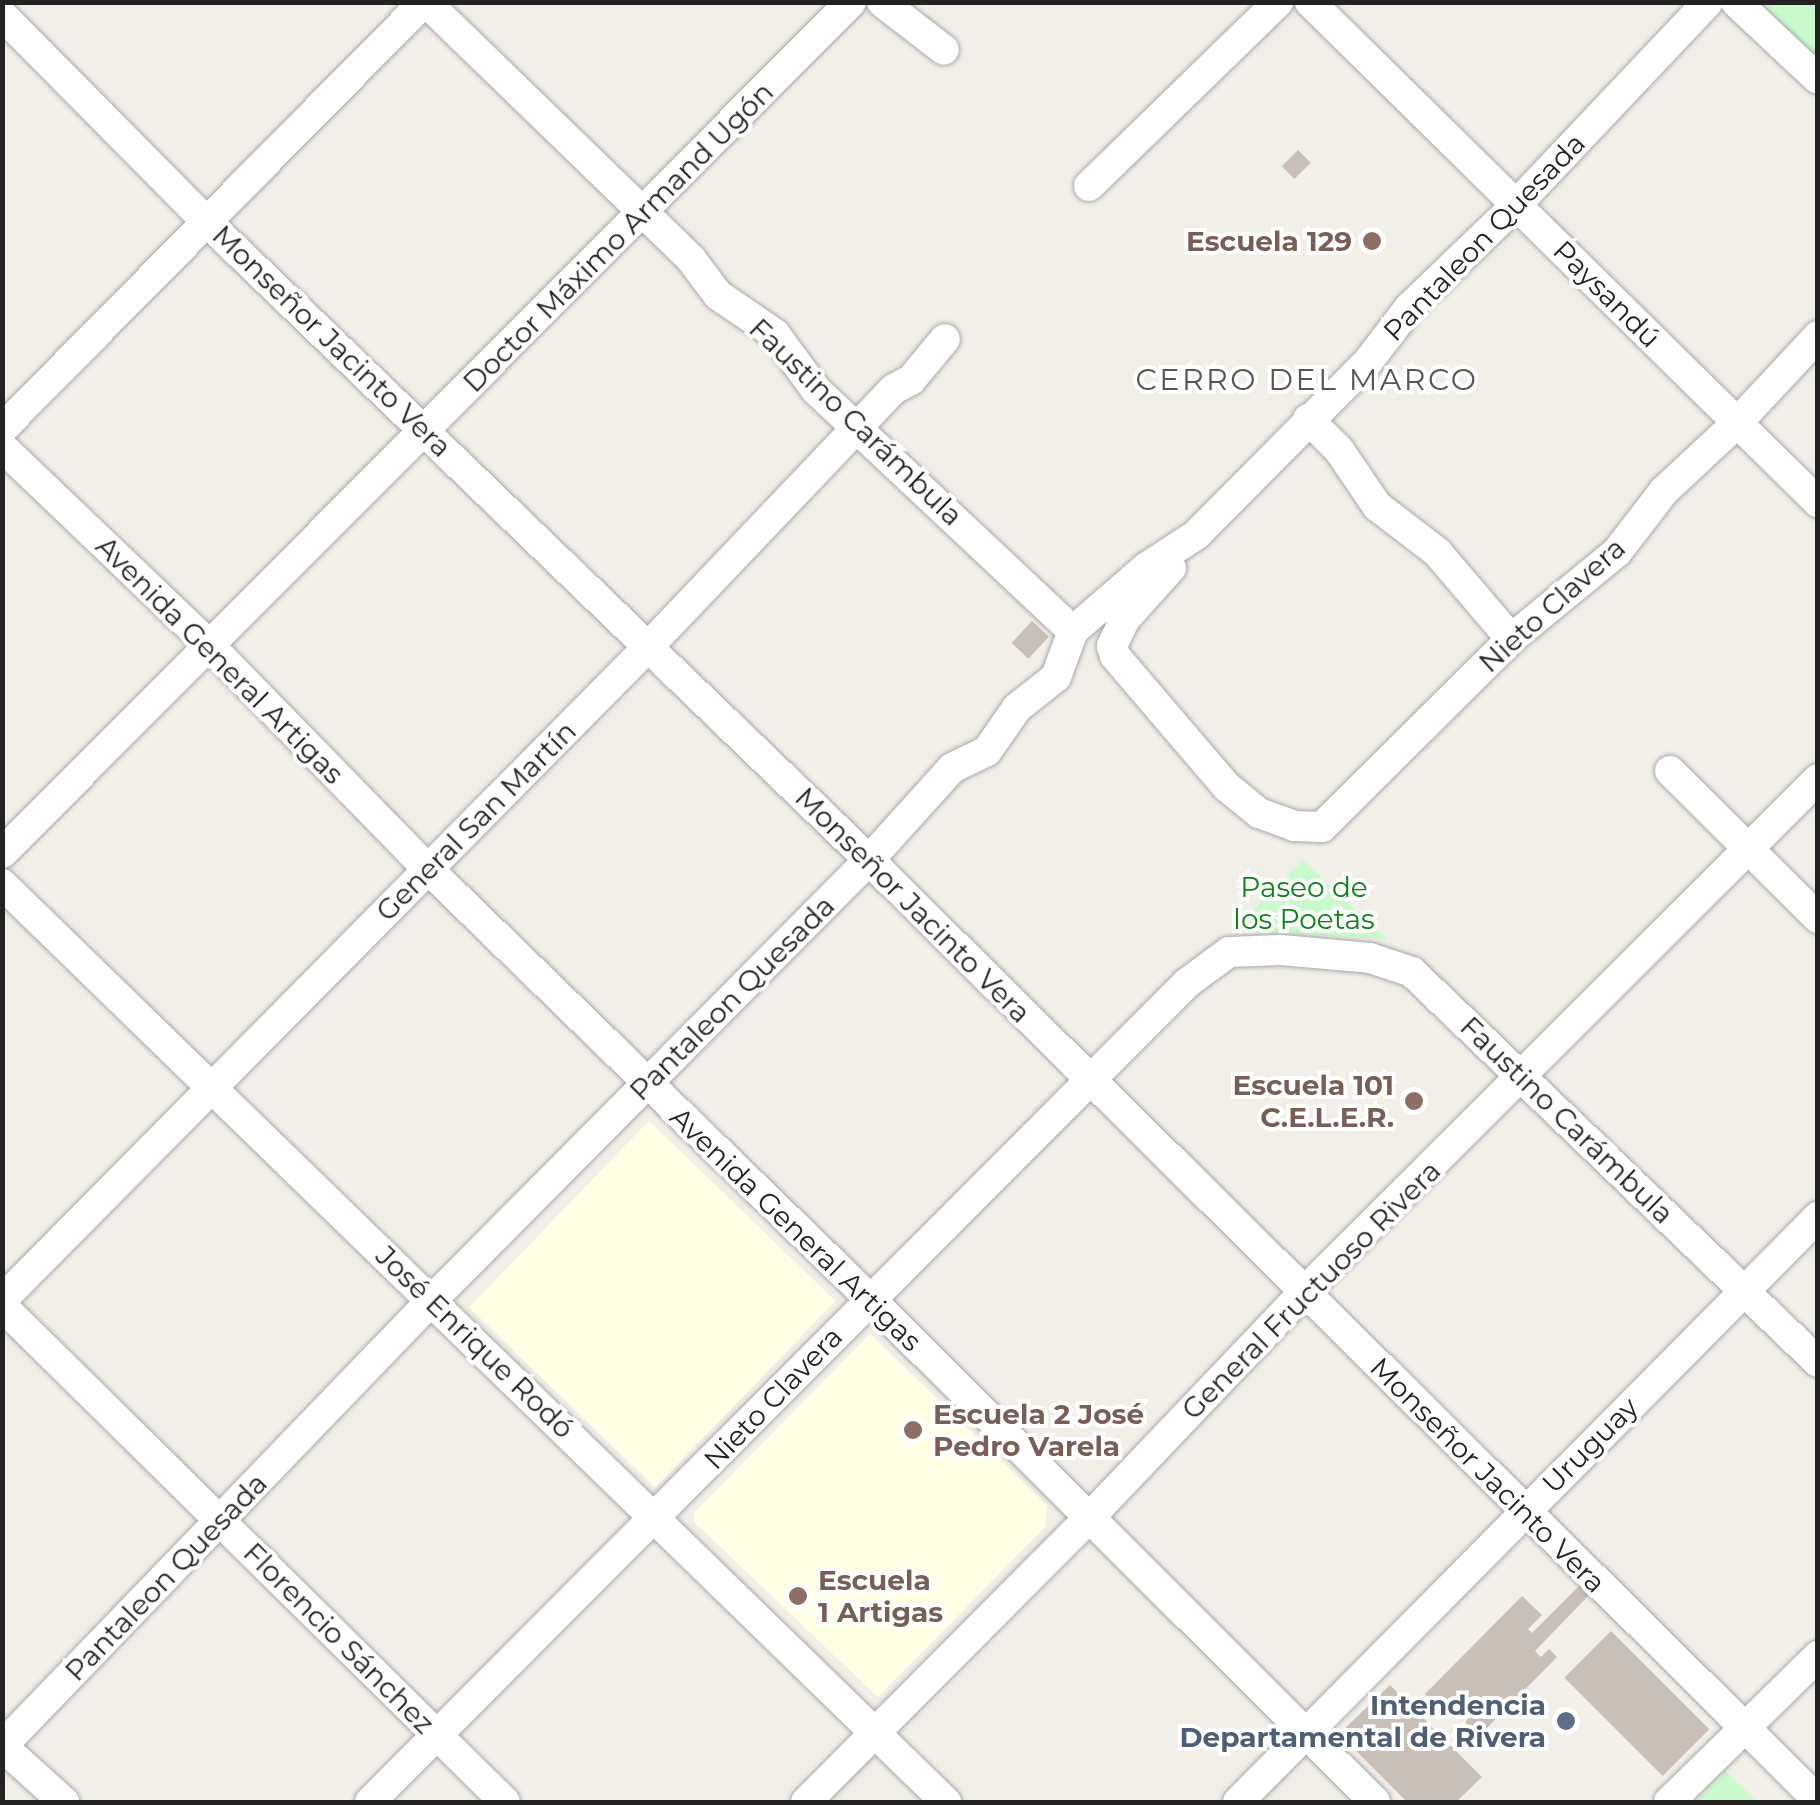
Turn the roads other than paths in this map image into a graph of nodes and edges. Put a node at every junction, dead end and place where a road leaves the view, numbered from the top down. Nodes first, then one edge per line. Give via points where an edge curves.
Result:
1 (425, 2) edge
2 (851, 2) edge
3 (882, 2) edge
4 (1278, 2) edge
5 (1310, 2) edge
6 (1708, 2) edge
7 (1736, 2) edge
8 (2, 16) edge
9 (944, 50) dead end
10 (1818, 80) edge
11 (1090, 186) dead end
12 (1517, 204) junction
13 (643, 214) junction
14 (207, 222) junction
15 (1818, 336) edge
16 (945, 339) dead end
17 (1308, 419) junction
18 (1737, 424) junction
19 (858, 426) junction
20 (2, 428) edge
21 (426, 430) junction
22 (2, 447) edge
23 (1818, 502) edge
24 (1196, 535) junction
25 (1073, 631) junction
26 (1511, 638) junction
27 (649, 646) junction
28 (212, 648) junction
29 (1670, 770) dead end
30 (1818, 779) edge
31 (1750, 848) junction
32 (2, 853) edge
33 (869, 860) junction
34 (428, 869) junction
35 (2, 884) edge
36 (1818, 918) edge
37 (1281, 950) joint
38 (1524, 1077) junction
39 (1089, 1081) junction
40 (646, 1084) junction
41 (216, 1088) junction
42 (1818, 1217) edge
43 (1746, 1290) junction
44 (1304, 1292) junction
45 (870, 1299) junction
46 (432, 1300) junction
47 (2, 1303) edge
48 (1818, 1362) edge
49 (1524, 1511) junction
50 (656, 1518) junction
51 (1089, 1518) junction
52 (220, 1521) junction
53 (1818, 1656) edge
54 (1744, 1728) junction
55 (1306, 1733) junction
56 (874, 1734) junction
57 (438, 1736) junction
58 (2, 1746) edge
59 (1818, 1800) edge
60 (64, 1802) edge
61 (370, 1802) edge
62 (505, 1802) edge
63 (806, 1802) edge
64 (946, 1802) edge
65 (1238, 1802) edge
66 (1374, 1802) edge
67 (1669, 1802) edge

1 - 13 street, Faustino Carámbula
1 - 14 street
2 - 13 street, Doctor Máximo Armand Ugón
3 - 9 street
4 - 11 street
5 - 12 street, Paysandú
6 - 12 street, Pantaleon Quesada
7 - 10 street
8 - 14 street, Monseñor Jacinto Vera
12 - 17 street, Pantaleon Quesada
12 - 18 street, Paysandú
13 - 19 street, Faustino Carámbula via 718,295 775,334 816,390
13 - 21 street, Doctor Máximo Armand Ugón
14 - 20 street
14 - 21 street, Monseñor Jacinto Vera
15 - 18 street, Nieto Clavera
16 - 19 street, General San Martín
17 - 24 street, Pantaleon Quesada
17 - 26 street via 1378,506 1437,552
18 - 23 street, Paysandú
18 - 26 street, Nieto Clavera via 1664,490 1616,552
19 - 25 street, Faustino Carámbula
19 - 27 street, General San Martín
21 - 27 street, Monseñor Jacinto Vera
21 - 28 street, Doctor Máximo Armand Ugón
22 - 28 street, Avenida General Artigas
24 - 25 street, Pantaleon Quesada
24 - 26 street, Nieto Clavera via 1116,632 1112,646 1228,788 1259,812 1294,826 1322,826
25 - 33 street, Pantaleon Quesada via 1056,677 1017,708 987,751 952,768
27 - 33 street, Monseñor Jacinto Vera
27 - 34 street, General San Martín
28 - 32 street, Doctor Máximo Armand Ugón
28 - 34 street, Avenida General Artigas
29 - 31 street
30 - 31 street, General Fructuoso Rivera
31 - 36 street
31 - 38 street, General Fructuoso Rivera
33 - 39 street, Monseñor Jacinto Vera
33 - 40 street, Pantaleon Quesada
34 - 40 street, Avenida General Artigas
34 - 41 street, General San Martín
35 - 41 street, José Enrique Rodó
37 - 38 street, Faustino Carámbula via 1370,958 1412,972
37 - 39 street, Nieto Clavera via 1229,952 1209,963
38 - 43 street, Faustino Carámbula
38 - 44 street, General Fructuoso Rivera
39 - 44 street, Monseñor Jacinto Vera
39 - 45 street, Nieto Clavera
40 - 45 street, Avenida General Artigas
40 - 46 street, Pantaleon Quesada
41 - 46 street, José Enrique Rodó
41 - 47 street, General San Martín
42 - 43 street, Uruguay
43 - 48 street, Faustino Carámbula
43 - 49 street, Uruguay
44 - 49 street, Monseñor Jacinto Vera
44 - 51 street, General Fructuoso Rivera
45 - 50 street, Nieto Clavera
45 - 51 street, Avenida General Artigas
46 - 50 street, José Enrique Rodó
46 - 52 street, Pantaleon Quesada
47 - 52 street, Florencio Sánchez
49 - 54 street, Monseñor Jacinto Vera
49 - 55 street, Uruguay
50 - 56 street, José Enrique Rodó
50 - 57 street, Nieto Clavera
51 - 55 street, Avenida General Artigas
51 - 56 street, General Fructuoso Rivera
52 - 57 street, Florencio Sánchez
52 - 58 street, Pantaleon Quesada
53 - 54 street
54 - 59 street, Monseñor Jacinto Vera
54 - 67 street
55 - 65 street, Uruguay
55 - 66 street, Avenida General Artigas
56 - 63 street, General Fructuoso Rivera
56 - 64 street, José Enrique Rodó
57 - 61 street, Nieto Clavera
57 - 62 street, Florencio Sánchez
58 - 60 street

